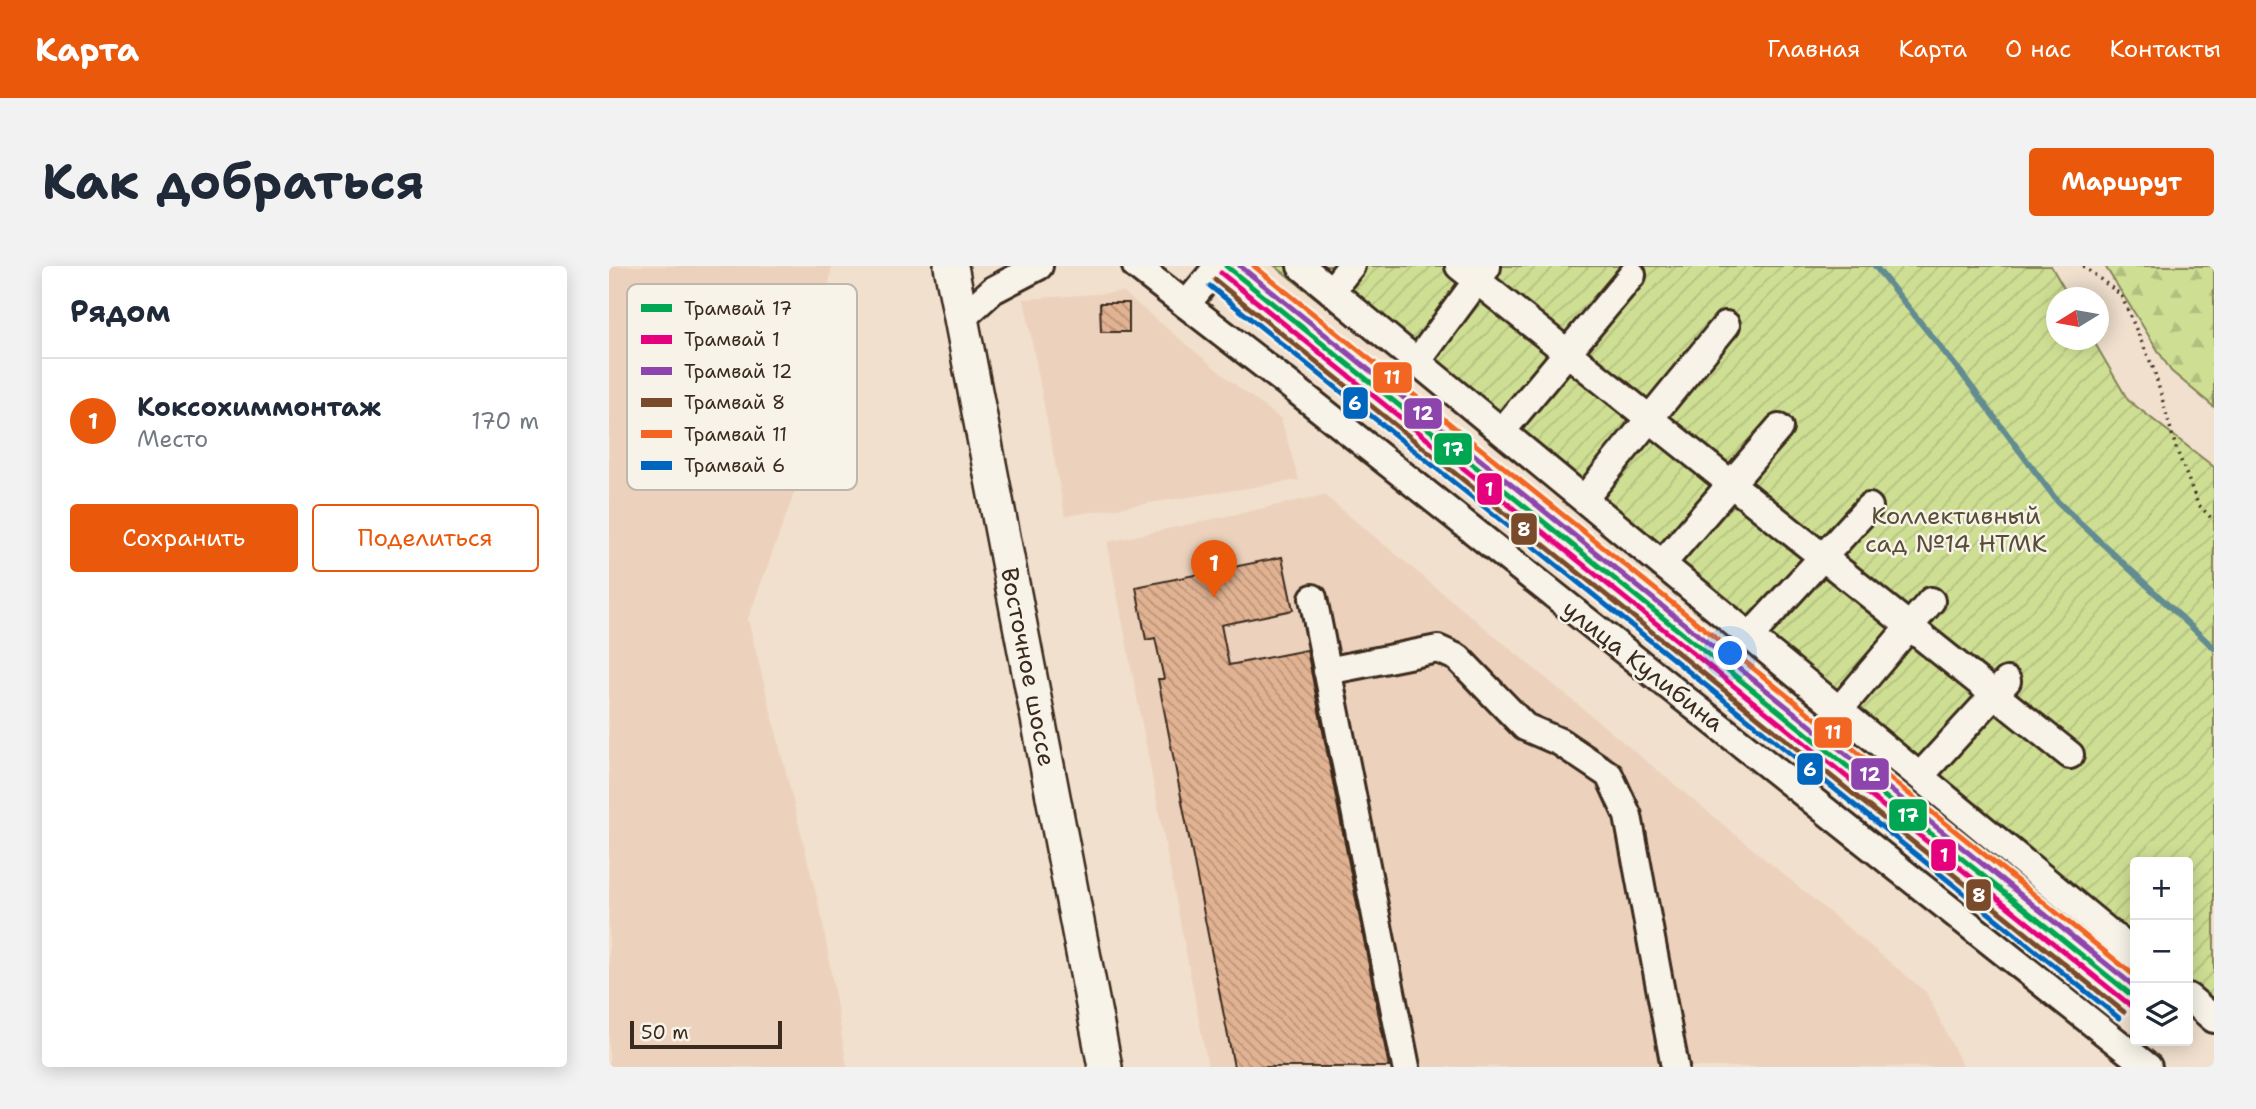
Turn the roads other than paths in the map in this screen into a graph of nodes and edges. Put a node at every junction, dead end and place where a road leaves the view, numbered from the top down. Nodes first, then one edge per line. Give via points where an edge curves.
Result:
1 (951, 266) edge
2 (1039, 266) edge
3 (1136, 266) edge
4 (1218, 266) edge
5 (1301, 266) edge
6 (1350, 266) edge
7 (1475, 271) edge
8 (1632, 275) dead end
9 (1331, 290) junction
10 (1186, 305) junction
11 (961, 319) junction
12 (1726, 325) dead end
13 (1567, 353) junction
14 (1417, 362) junction
15 (1650, 419) junction
16 (1779, 428) dead end
17 (1501, 432) junction
18 (1731, 484) junction
19 (1584, 499) junction
20 (1869, 508) dead end
21 (1823, 558) junction
22 (1662, 564) junction
23 (1313, 597) dead end
24 (1930, 601) dead end
25 (1909, 627) junction
26 (1750, 636) junction
27 (1327, 671) junction
28 (2001, 688) junction
29 (1839, 710) junction
30 (2070, 755) dead end
31 (1920, 776) junction
32 (2130, 950) edge
33 (2193, 1001) edge
34 (2214, 1019) edge
35 (1105, 1067) edge
36 (1406, 1067) edge
37 (1675, 1067) edge
38 (2148, 1067) edge

1 - 11 main road, Восточное шоссе
2 - 11 street via 993,290
3 - 10 street, улица Кулибина
4 - 10 street
5 - 9 street
6 - 9 street
7 - 13 street
7 - 14 street
8 - 13 street
9 - 14 street
10 - 38 street, улица Кулибина
11 - 35 main road, Восточное шоссе
12 - 15 street
13 - 15 street
13 - 17 street
14 - 17 street
15 - 18 street
15 - 19 street
16 - 18 street
17 - 19 street
18 - 21 street
18 - 22 street
19 - 22 street
20 - 21 street
21 - 25 street
21 - 26 street
22 - 26 street
23 - 27 street
24 - 25 street
25 - 28 street
25 - 29 street
26 - 29 street
27 - 36 street
27 - 37 street via 1438,649 1458,658 1525,727 1560,742 1609,775 1628,816
28 - 30 street
28 - 31 street
29 - 31 street
31 - 32 street
33 - 34 street

